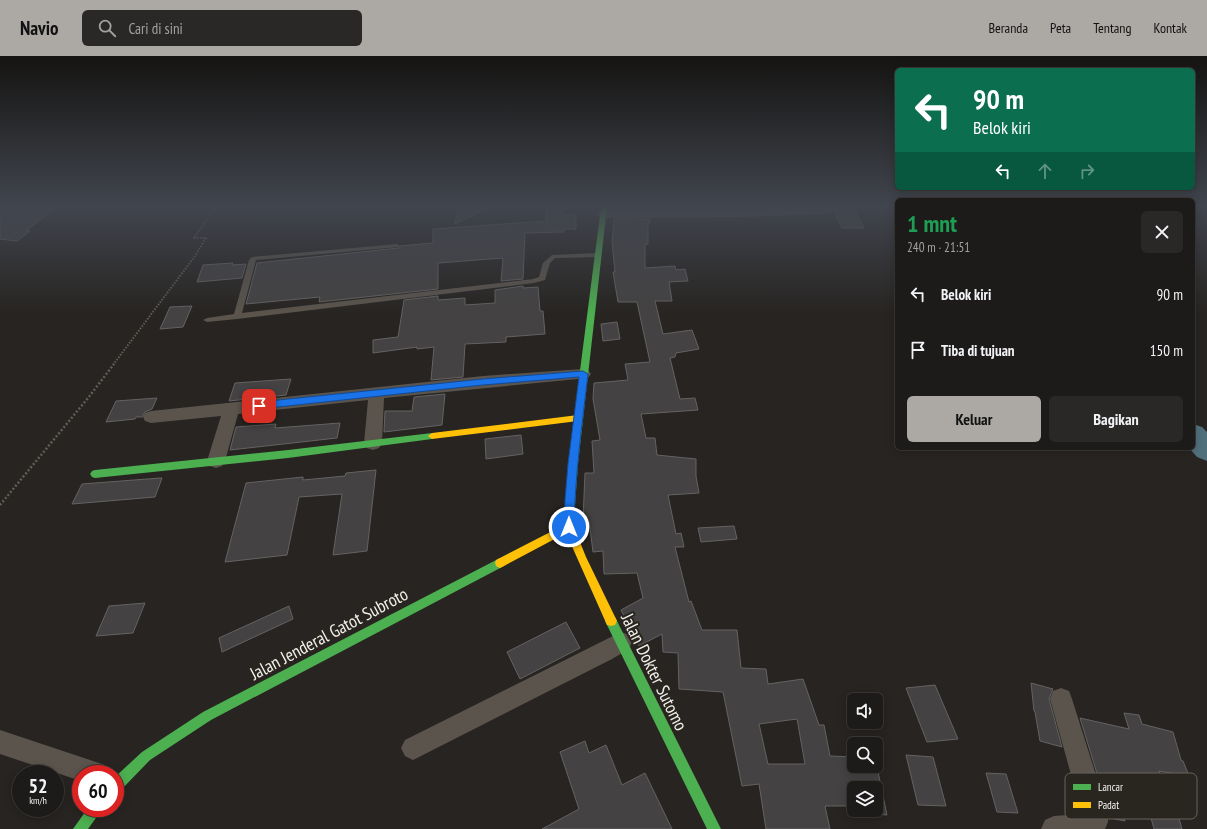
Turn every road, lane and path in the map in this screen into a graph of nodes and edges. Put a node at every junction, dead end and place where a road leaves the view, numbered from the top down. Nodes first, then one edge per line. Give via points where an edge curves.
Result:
1 (203, 243) edge
2 (599, 243) edge
3 (397, 246) dead end
4 (598, 255) junction
5 (237, 317) junction
6 (207, 320) dead end
7 (583, 374) junction
8 (376, 393) junction
9 (231, 409) junction
10 (152, 417) dead end
11 (578, 418) junction
12 (373, 443) junction
13 (216, 461) junction
14 (95, 474) dead end
15 (0, 505) edge
16 (569, 527) junction
17 (621, 642) junction
18 (1061, 700) dead end
19 (0, 742) edge
20 (413, 748) dead end
21 (72, 767) edge
22 (124, 771) edge
23 (1082, 773) edge
24 (89, 817) edge
25 (1095, 819) edge
26 (80, 829) edge
27 (714, 829) edge
28 (1054, 829) edge

1 - 15 path via 88,398
2 - 4 main road
3 - 5 lane via 254,258
4 - 5 lane via 549,258 542,278 534,281
4 - 7 main road
5 - 6 lane
7 - 8 street
7 - 11 main road
8 - 9 street
8 - 12 street
9 - 10 street
9 - 13 street
11 - 12 main road
11 - 16 main road
12 - 13 main road
13 - 14 main road
16 - 17 main road, Jalan Dokter Sutomo
16 - 22 main road, Jalan Jenderal Gatot Subroto via 207,716
17 - 20 street
17 - 27 main road, Jalan Dokter Sutomo
18 - 23 street
19 - 21 street
24 - 26 main road
25 - 28 street via 1090,826

